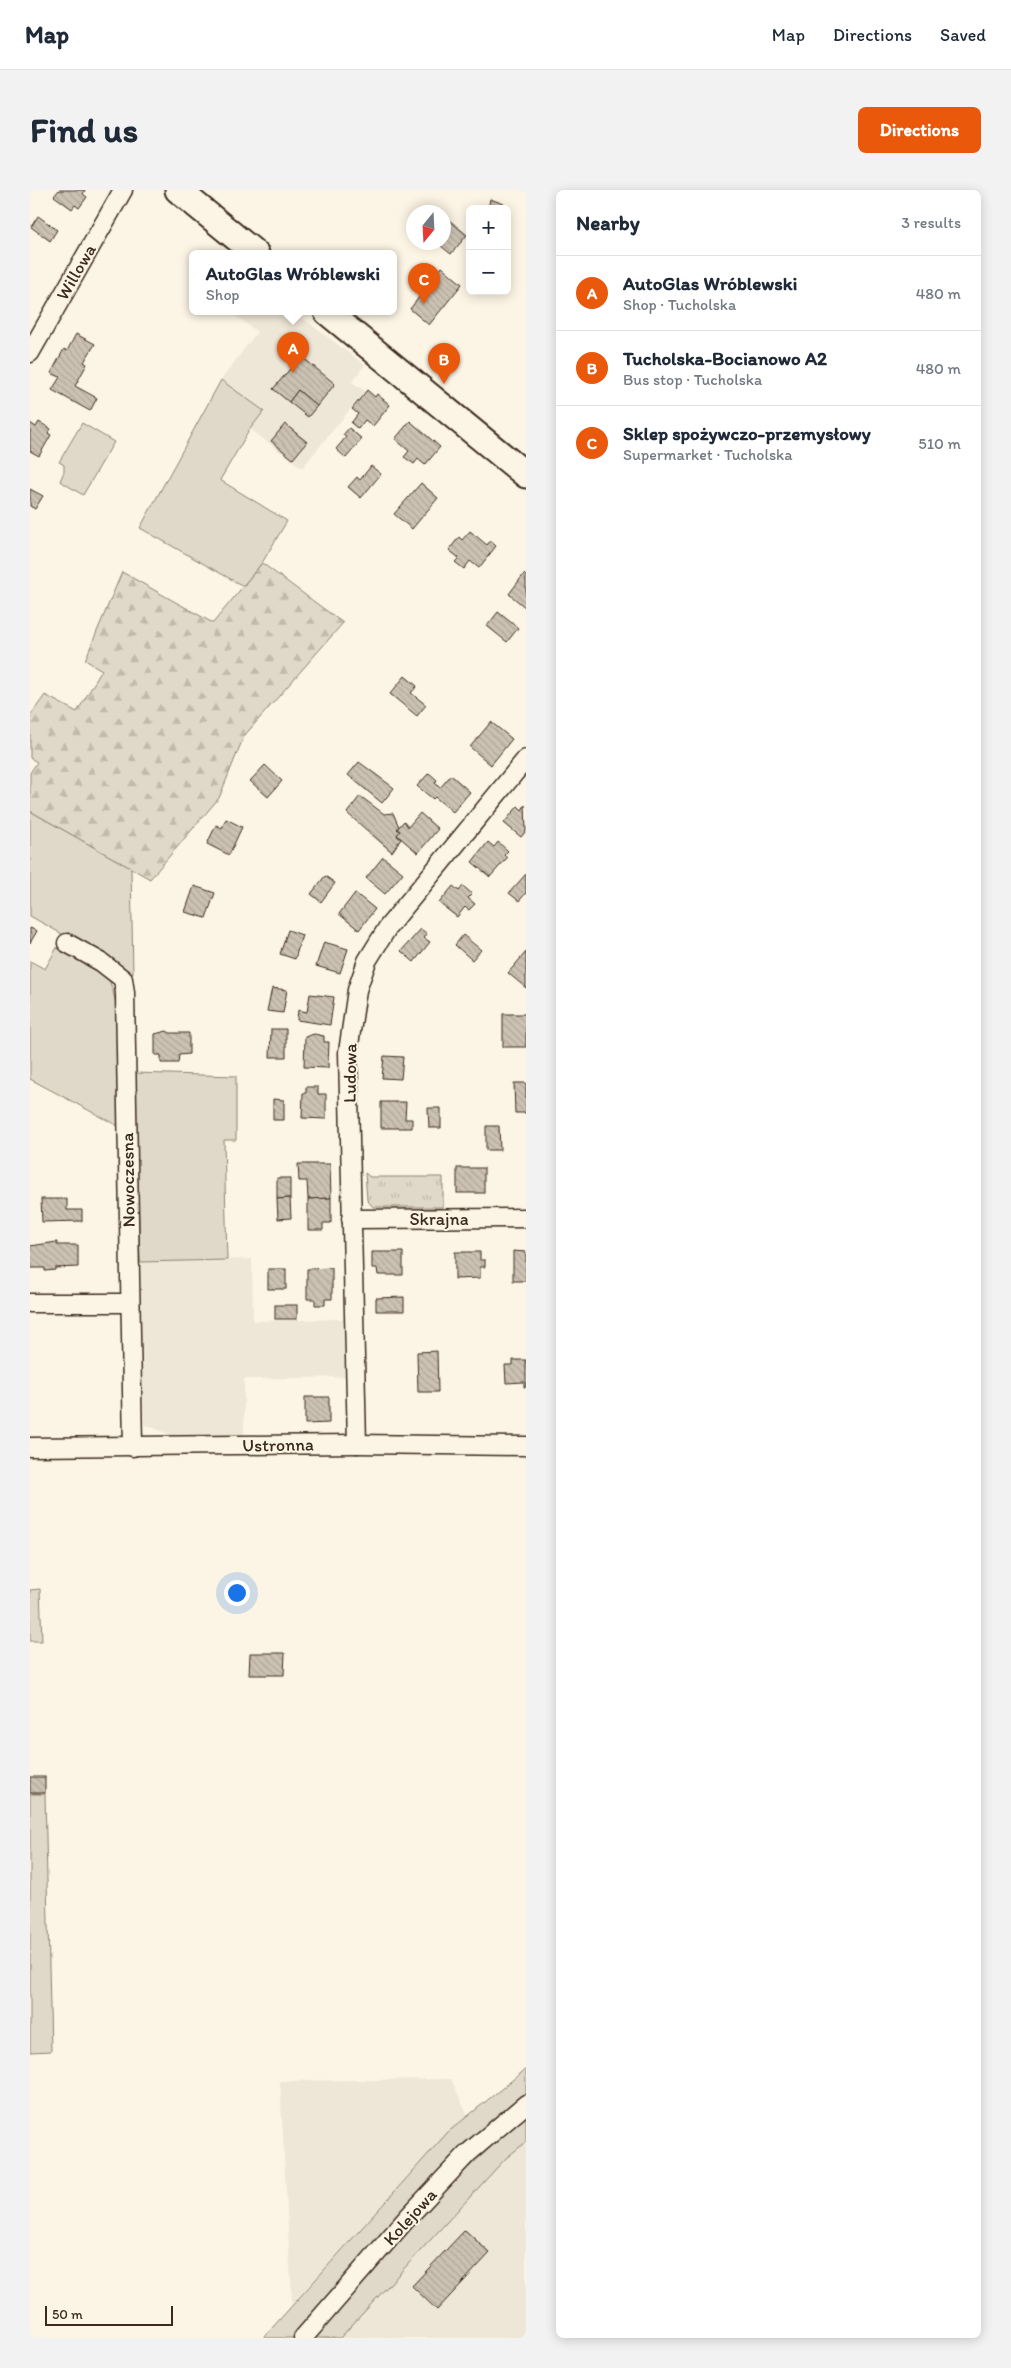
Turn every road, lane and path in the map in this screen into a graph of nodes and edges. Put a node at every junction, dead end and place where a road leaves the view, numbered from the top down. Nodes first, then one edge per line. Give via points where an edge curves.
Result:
1 (123, 190) edge
2 (178, 190) edge
3 (251, 250) edge
4 (331, 315) edge
5 (30, 353) edge
6 (526, 475) edge
7 (526, 758) edge
8 (67, 944) dead end
9 (526, 1218) edge
10 (351, 1219) junction
11 (30, 1303) edge
12 (130, 1303) junction
13 (357, 1444) junction
14 (30, 1446) edge
15 (526, 1446) edge
16 (133, 1447) junction
17 (526, 2104) edge
18 (303, 2338) edge

1 - 5 street, Willowa
2 - 3 main road
4 - 6 main road
7 - 10 street, Ludowa via 388,927 367,961 357,990 348,1052
8 - 12 street, Nowoczesna via 101,962 122,979 125,993
9 - 10 street, Skrajna
10 - 13 street, Ludowa
11 - 12 street
12 - 16 street, Nowoczesna
13 - 15 street, Ustronna
13 - 16 street, Ustronna
14 - 16 street, Ustronna
17 - 18 street, Kolejowa via 468,2153

